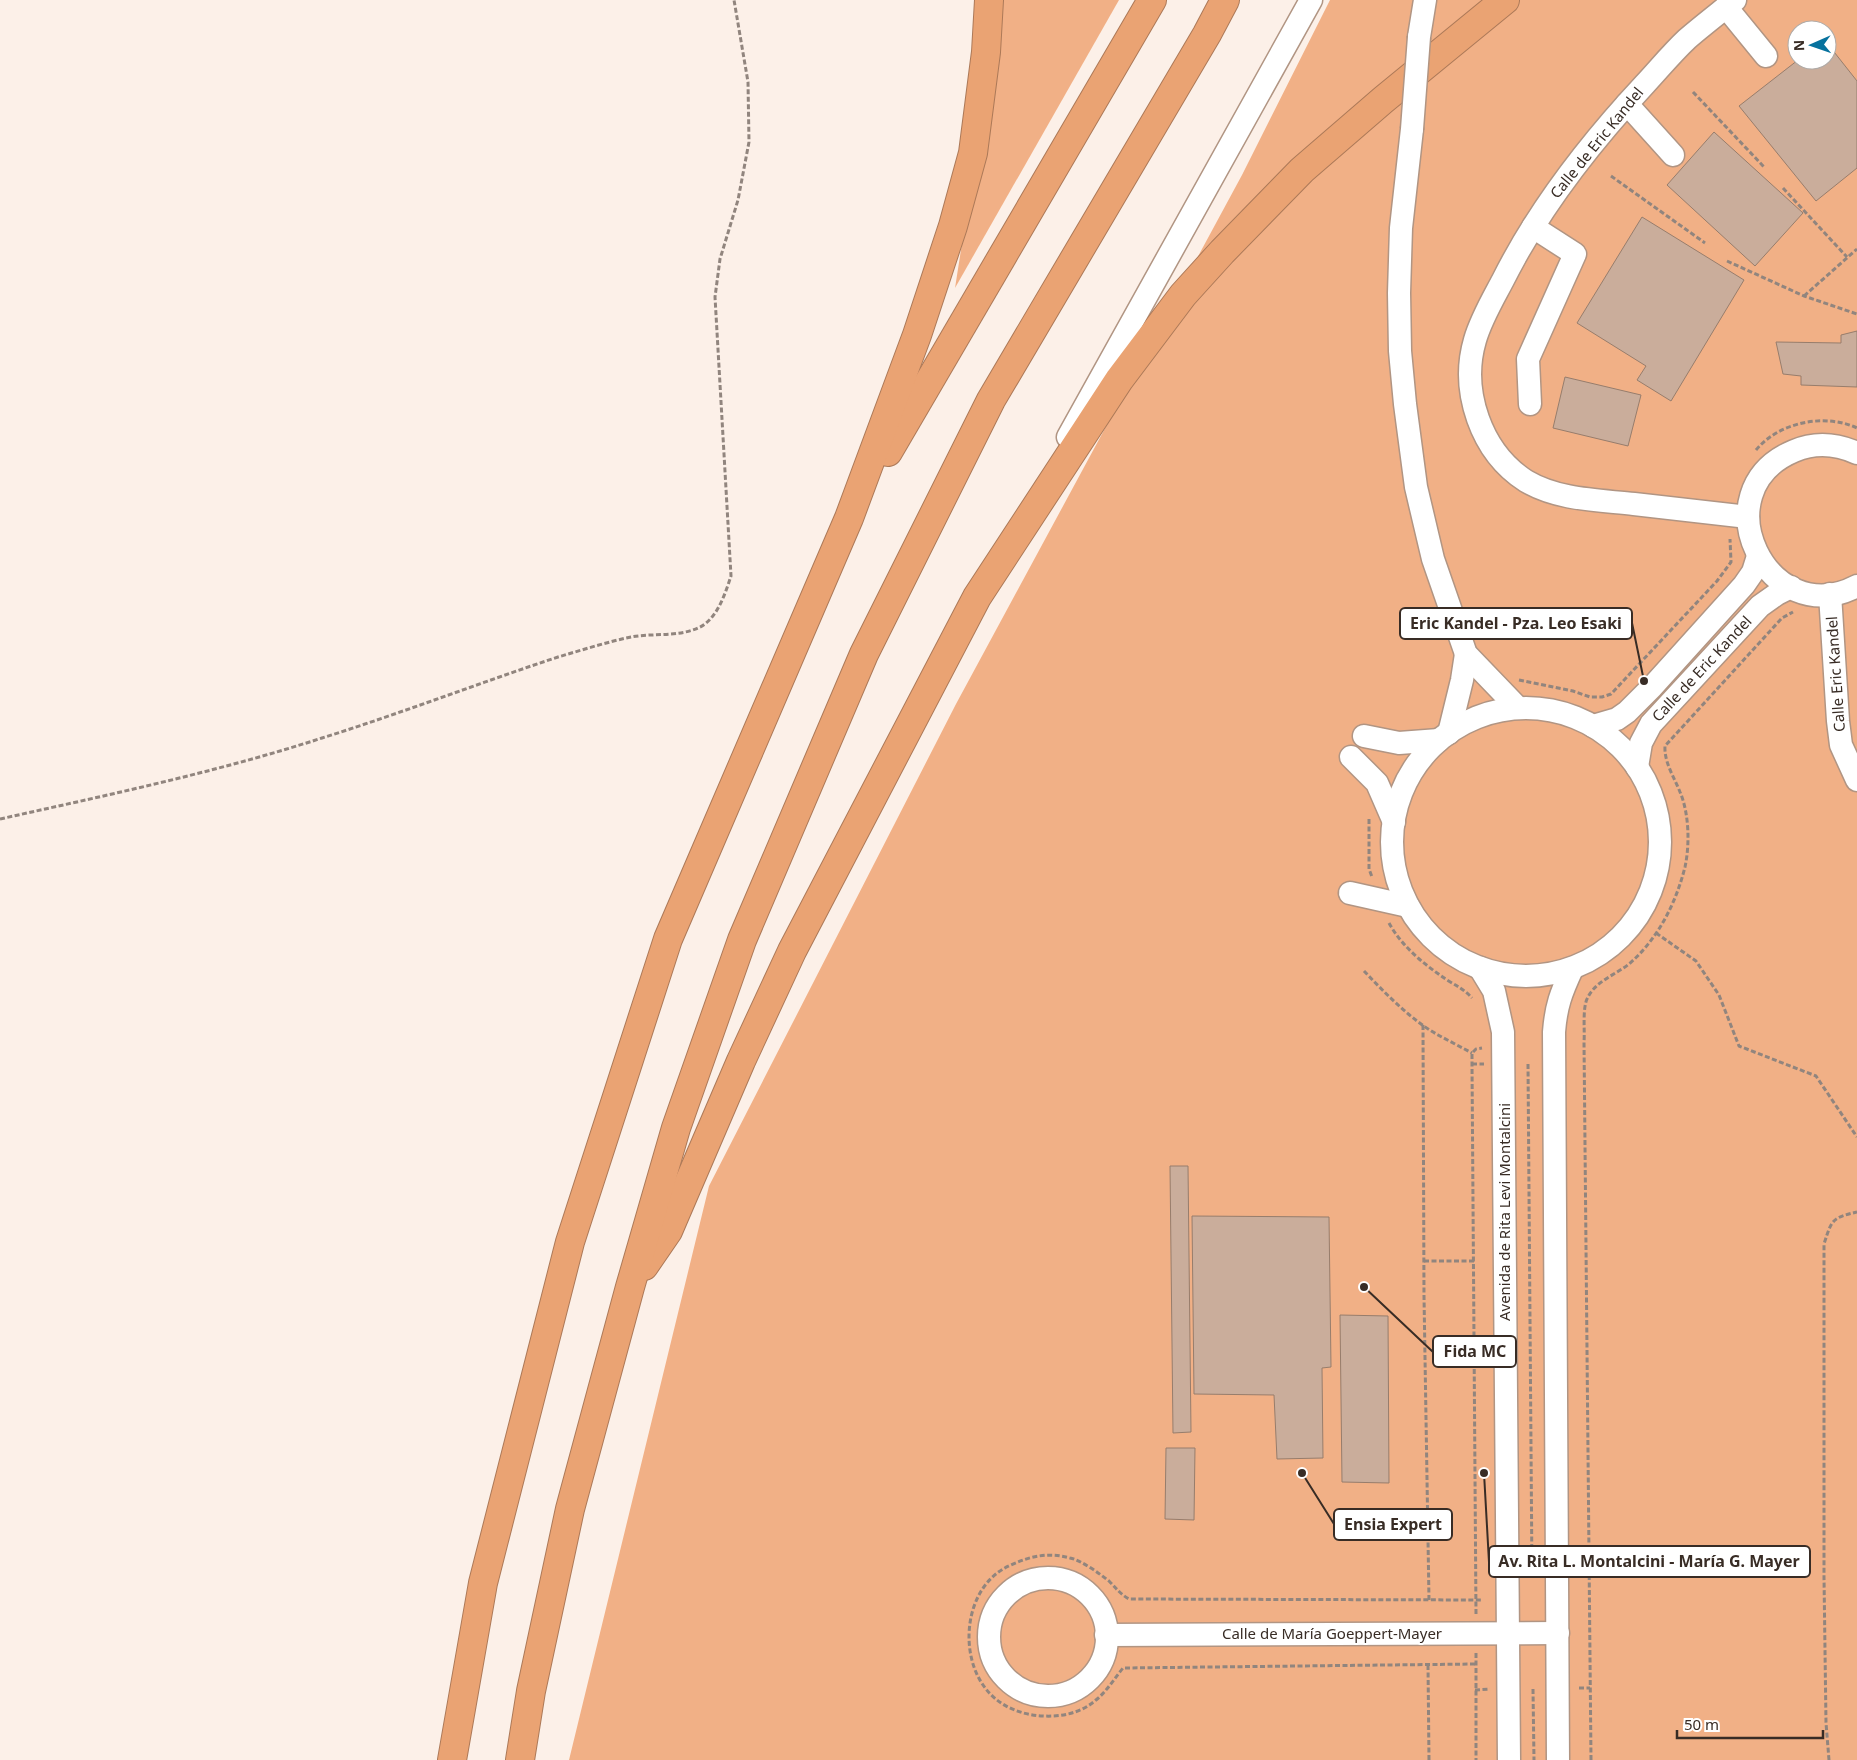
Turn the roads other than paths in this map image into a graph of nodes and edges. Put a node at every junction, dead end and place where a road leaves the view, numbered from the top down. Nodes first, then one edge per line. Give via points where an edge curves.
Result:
1 (989, 0) edge
2 (1152, 0) edge
3 (1225, 0) edge
4 (1311, 0) edge
5 (1425, 0) edge
6 (1505, 0) edge
7 (1730, 4) edge
8 (1766, 56) dead end
9 (1626, 104) junction
10 (1673, 155) dead end
11 (1533, 227) junction
12 (1530, 404) dead end
13 (1857, 453) edge
14 (1738, 516) junction
15 (849, 518) junction
16 (1758, 556) junction
17 (1857, 586) edge
18 (1791, 587) junction
19 (1830, 594) junction
20 (978, 597) junction
21 (1466, 654) junction
22 (1517, 707) junction
23 (1593, 726) junction
24 (1364, 736) dead end
25 (1444, 736) junction
26 (1351, 757) dead end
27 (1637, 767) junction
28 (1857, 780) edge
29 (1394, 822) junction
30 (1350, 892) dead end
31 (1408, 906) junction
32 (1480, 968) junction
33 (1572, 969) junction
34 (630, 1287) junction
35 (1508, 1633) junction
36 (1558, 1633) junction
37 (1106, 1635) junction
38 (452, 1760) edge
39 (520, 1760) edge
40 (1509, 1760) edge
41 (1558, 1760) edge

1 - 15 highway via 973,153 954,226
2 - 15 highway
3 - 34 highway via 991,400 864,654 742,940 676,1128
4 - 20 street
5 - 21 street, bridge via 1401,228 1400,351 1416,487 1433,559
6 - 20 highway via 1302,170 1183,295 1119,380
7 - 8 street
7 - 9 street, Calle de Eric Kandel via 1686,41
9 - 10 street
9 - 11 street, Calle de Eric Kandel via 1566,177
11 - 12 street via 1575,254 1528,359
11 - 14 street, Calle de Eric Kandel via 1518,250 1475,339 1471,387 1477,419 1491,445 1506,465 1526,481 1552,493
13 - 14 street via 1829,445 1809,446 1788,453 1763,474
14 - 16 street
15 - 38 highway via 668,939 570,1242 483,1583
16 - 18 street via 1770,573
16 - 23 street, Calle de Eric Kandel via 1744,585 1646,694 1616,719
17 - 19 street
18 - 19 street
18 - 27 street, Calle de Eric Kandel via 1760,606 1651,724 1641,743
19 - 28 street, Calle Eric Kandel via 1838,721 1842,746
20 - 34 highway via 792,951 668,1231
21 - 22 street
21 - 25 street via 1462,680
22 - 23 street via 1554,710
22 - 25 street via 1482,715
23 - 27 street via 1618,744
24 - 25 street via 1399,743
25 - 29 street via 1409,776
26 - 29 street via 1377,783
27 - 33 street via 1654,804 1659,830 1660,854 1651,892 1624,935 1604,952
29 - 31 street via 1395,871
30 - 31 street
31 - 32 street via 1420,926 1437,943 1457,958
32 - 33 street via 1506,976 1530,977
32 - 35 street, Avenida de Rita Levi Montalcini via 1494,990 1503,1032 1496,1054
33 - 36 street via 1556,1008 1554,1056
34 - 39 highway via 570,1508 531,1691
35 - 36 street, Calle de María Goeppert-Mayer
35 - 37 street, Calle de María Goeppert-Mayer
35 - 40 street, Avenida de Rita Levi Montalcini
36 - 41 street
37 - 37 street via 1102,1613 1088,1594 1069,1582 1046,1578 1024,1583 1005,1596 993,1616 990,1639 994,1661 1008,1680 1027,1692 1050,1696 1072,1691 1090,1677 1103,1658

